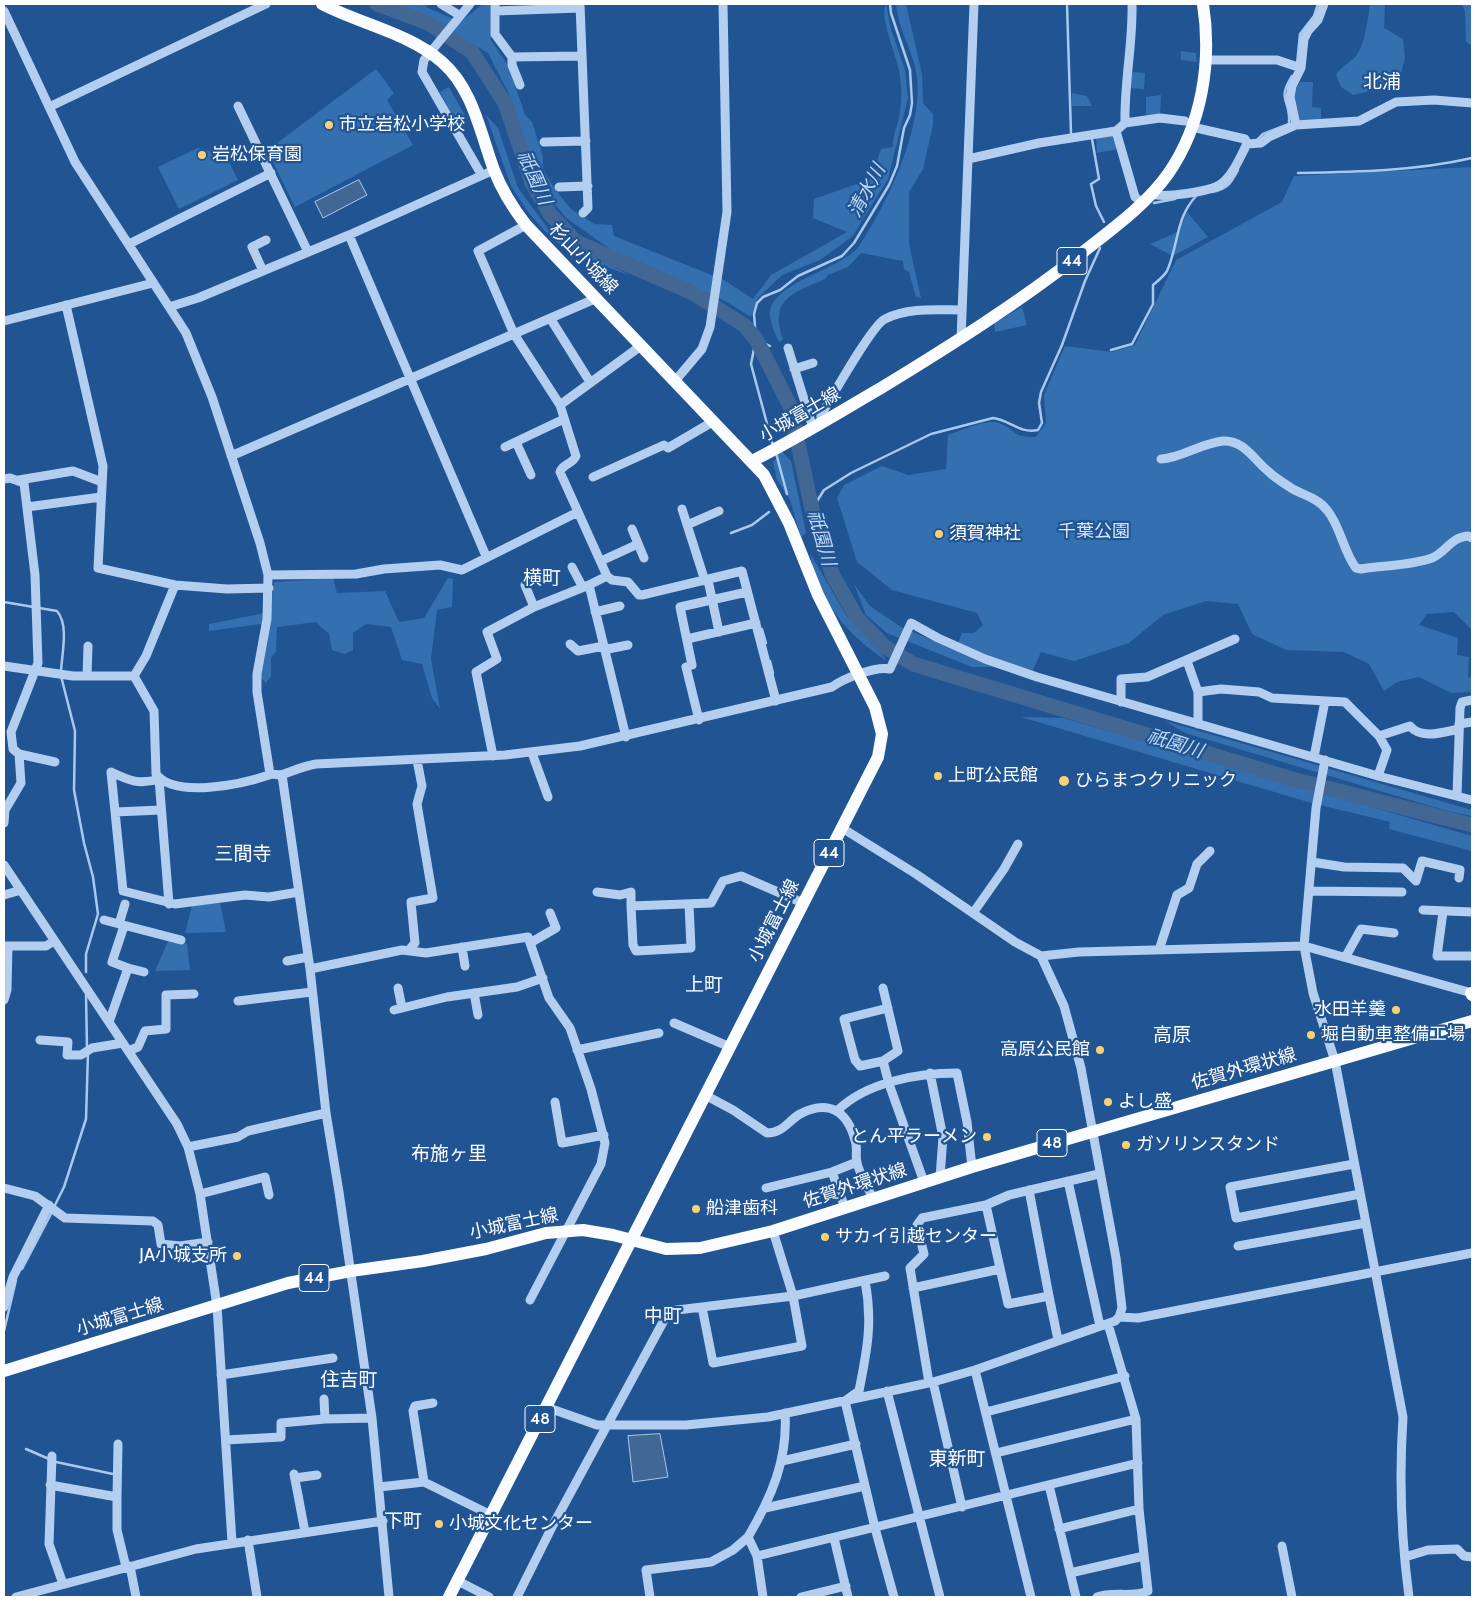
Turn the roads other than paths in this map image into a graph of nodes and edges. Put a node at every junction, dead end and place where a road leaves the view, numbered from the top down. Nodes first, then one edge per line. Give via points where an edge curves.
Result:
1 (266, 4) edge
2 (322, 4) edge
3 (441, 4) edge
4 (470, 4) edge
5 (723, 4) edge
6 (974, 4) edge
7 (1132, 4) edge
8 (1203, 4) edge
9 (1324, 4) edge
10 (580, 6) edge
11 (495, 7) edge
12 (4, 11) edge
13 (459, 15) junction
14 (7, 28) edge
15 (433, 49) junction
16 (582, 56) junction
17 (512, 57) junction
18 (1207, 60) junction
19 (1297, 67) junction
20 (520, 84) dead end
21 (1472, 103) edge
22 (238, 106) dead end
23 (49, 107) junction
24 (1125, 123) junction
25 (1189, 124) junction
26 (1296, 125) junction
27 (1116, 131) junction
28 (586, 141) junction
29 (544, 142) dead end
30 (1247, 144) junction
31 (968, 159) junction
32 (494, 170) junction
33 (271, 173) junction
34 (480, 174) junction
35 (588, 186) junction
36 (559, 187) dead end
37 (1147, 198) junction
38 (583, 213) dead end
39 (526, 225) junction
40 (348, 235) junction
41 (266, 240) dead end
42 (129, 244) junction
43 (308, 252) junction
44 (262, 271) junction
45 (153, 283) junction
46 (597, 298) junction
47 (66, 305) junction
48 (169, 307) junction
49 (962, 310) junction
50 (550, 318) junction
51 (4, 321) edge
52 (514, 334) junction
53 (962, 339) junction
54 (642, 345) junction
55 (788, 348) dead end
56 (813, 363) dead end
57 (794, 369) junction
58 (410, 379) junction
59 (675, 381) junction
60 (590, 382) junction
61 (560, 405) junction
62 (564, 419) junction
63 (714, 421) junction
64 (817, 426) junction
65 (516, 442) junction
66 (505, 447) dead end
67 (231, 456) junction
68 (1161, 459) dead end
69 (752, 461) junction
70 (531, 475) dead end
71 (593, 477) dead end
72 (4, 478) edge
73 (19, 480) junction
74 (102, 482) junction
75 (101, 496) junction
76 (27, 507) junction
77 (682, 509) dead end
78 (719, 511) dead end
79 (578, 512) junction
80 (688, 525) junction
81 (632, 530) dead end
82 (1472, 538) edge
83 (638, 544) junction
84 (486, 556) junction
85 (644, 558) dead end
86 (600, 561) junction
87 (572, 567) dead end
88 (268, 576) junction
89 (607, 576) junction
90 (706, 580) junction
91 (175, 585) junction
92 (525, 585) dead end
93 (585, 586) junction
94 (269, 588) junction
95 (747, 592) junction
96 (712, 600) junction
97 (534, 606) junction
98 (620, 606) dead end
99 (595, 612) junction
100 (756, 623) junction
101 (719, 632) junction
102 (687, 639) junction
103 (1236, 639) dead end
104 (570, 644) dead end
105 (628, 645) dead end
106 (88, 646) dead end
107 (604, 646) junction
108 (1187, 661) junction
109 (4, 666) edge
110 (37, 670) junction
111 (859, 674) junction
112 (87, 676) junction
113 (134, 676) junction
114 (1198, 692) junction
115 (1472, 700) edge
116 (1325, 701) junction
117 (776, 702) junction
118 (1121, 702) junction
119 (699, 720) junction
120 (1472, 722) edge
121 (1198, 724) junction
122 (1459, 726) junction
123 (1379, 736) junction
124 (626, 737) junction
125 (532, 753) junction
126 (19, 754) junction
127 (493, 756) junction
128 (1314, 757) junction
129 (417, 760) junction
130 (55, 762) dead end
131 (1324, 764) junction
132 (270, 774) junction
133 (282, 775) junction
134 (1378, 776) junction
135 (159, 779) junction
136 (1457, 796) junction
137 (548, 797) dead end
138 (1472, 800) edge
139 (4, 809) edge
140 (161, 810) junction
141 (115, 812) junction
142 (4, 823) edge
143 (842, 828) junction
144 (1018, 844) dead end
145 (1210, 851) dead end
146 (1312, 862) junction
147 (4, 865) edge
148 (1459, 878) dead end
149 (20, 890) junction
150 (1309, 891) junction
151 (299, 892) junction
152 (598, 892) dead end
153 (1402, 892) dead end
154 (4, 895) edge
155 (802, 903) junction
156 (125, 904) dead end
157 (169, 904) junction
158 (689, 904) junction
159 (631, 906) junction
160 (1423, 910) dead end
161 (1443, 912) junction
162 (1472, 912) edge
163 (550, 913) dead end
164 (973, 914) junction
165 (104, 920) dead end
166 (121, 925) junction
167 (1394, 933) dead end
168 (54, 940) junction
169 (181, 940) dead end
170 (530, 943) junction
171 (6, 946) edge
172 (1304, 946) junction
173 (462, 948) junction
174 (409, 950) junction
175 (1159, 950) junction
176 (1041, 956) junction
177 (1346, 956) junction
178 (1472, 956) edge
179 (308, 957) junction
180 (286, 961) dead end
181 (465, 966) dead end
182 (128, 968) junction
183 (310, 969) junction
184 (144, 972) dead end
185 (543, 978) junction
186 (398, 988) dead end
187 (883, 988) dead end
188 (312, 992) junction
189 (474, 993) junction
190 (194, 994) dead end
191 (1472, 994) edge
192 (4, 1000) edge
193 (238, 1001) dead end
194 (888, 1008) junction
195 (478, 1015) dead end
196 (1472, 1021) edge
197 (109, 1022) junction
198 (674, 1022) dead end
199 (659, 1033) dead end
200 (40, 1040) dead end
201 (730, 1046) junction
202 (126, 1047) junction
203 (576, 1050) junction
204 (883, 1061) junction
205 (1335, 1061) junction
206 (930, 1073) junction
207 (889, 1084) junction
208 (705, 1095) junction
209 (555, 1102) dead end
210 (838, 1110) junction
211 (326, 1113) junction
212 (1092, 1132) junction
213 (604, 1135) junction
214 (188, 1147) junction
215 (857, 1162) junction
216 (1354, 1164) junction
217 (972, 1167) junction
218 (832, 1172) junction
219 (1099, 1174) junction
220 (940, 1177) junction
221 (1068, 1181) junction
222 (924, 1182) junction
223 (4, 1188) edge
224 (766, 1188) dead end
225 (1029, 1190) junction
226 (200, 1194) junction
227 (1360, 1194) junction
228 (270, 1195) dead end
229 (873, 1199) junction
230 (986, 1205) junction
231 (52, 1208) junction
232 (845, 1208) junction
233 (1366, 1223) junction
234 (566, 1230) junction
235 (774, 1230) junction
236 (632, 1240) junction
237 (208, 1242) junction
238 (1238, 1246) dead end
239 (1472, 1253) edge
240 (1000, 1269) junction
241 (351, 1271) junction
242 (1375, 1272) junction
243 (885, 1276) dead end
244 (866, 1281) junction
245 (913, 1288) junction
246 (793, 1296) junction
247 (1049, 1296) junction
248 (530, 1300) dead end
249 (217, 1306) junction
250 (4, 1307) edge
251 (702, 1307) junction
252 (1119, 1317) junction
253 (1104, 1325) junction
254 (1058, 1340) junction
255 (333, 1358) dead end
256 (4, 1370) edge
257 (975, 1370) junction
258 (221, 1375) junction
259 (1125, 1376) junction
260 (931, 1382) junction
261 (887, 1392) junction
262 (324, 1398) dead end
263 (845, 1401) junction
264 (434, 1403) dead end
265 (546, 1407) junction
266 (986, 1412) junction
267 (786, 1413) junction
268 (372, 1418) junction
269 (326, 1419) junction
270 (1136, 1419) junction
271 (607, 1425) junction
272 (226, 1440) junction
273 (118, 1444) dead end
274 (856, 1444) junction
275 (996, 1453) junction
276 (52, 1459) dead end
277 (782, 1461) junction
278 (1138, 1463) junction
279 (317, 1475) dead end
280 (424, 1482) junction
281 (50, 1485) junction
282 (864, 1486) junction
283 (1049, 1486) junction
284 (379, 1487) junction
285 (117, 1496) junction
286 (1006, 1496) junction
287 (962, 1507) junction
288 (765, 1508) junction
289 (1139, 1509) junction
290 (491, 1515) junction
291 (920, 1517) junction
292 (383, 1521) junction
293 (875, 1528) junction
294 (1059, 1529) junction
295 (305, 1532) junction
296 (748, 1537) junction
297 (834, 1538) junction
298 (248, 1540) junction
299 (232, 1542) junction
300 (1282, 1546) dead end
301 (756, 1556) junction
302 (1144, 1556) junction
303 (1405, 1557) junction
304 (1472, 1557) edge
305 (128, 1566) junction
306 (1070, 1573) junction
307 (458, 1581) junction
308 (63, 1584) junction
309 (846, 1586) junction
310 (16, 1597) edge
311 (136, 1597) edge
312 (257, 1597) edge
313 (389, 1597) edge
314 (449, 1597) edge
315 (489, 1597) edge
316 (517, 1597) edge
317 (650, 1597) edge
318 (763, 1597) edge
319 (801, 1597) edge
320 (848, 1597) edge
321 (894, 1597) edge
322 (940, 1597) edge
323 (1031, 1597) edge
324 (1076, 1597) edge
325 (1097, 1597) edge
326 (1292, 1597) edge
327 (1409, 1597) edge

1 - 23 street
2 - 15 main road, 杉山小城線
3 - 13 street
4 - 13 street
5 - 59 street via 727,212 710,327 702,349
6 - 31 street
7 - 24 street via 1133,32
8 - 18 main road, 小城富士線 / 44
9 - 19 street via 1318,20 1304,39
10 - 11 street
10 - 16 street
11 - 17 street via 495,34
12 - 14 street
13 - 15 street
14 - 23 street
15 - 32 main road, 杉山小城線 via 465,91
15 - 34 street via 422,67 424,78
16 - 17 street
16 - 28 street
17 - 20 street
18 - 19 street via 1277,60
18 - 25 main road, 小城富士線 / 44 via 1203,90
19 - 26 street via 1290,96
21 - 26 street via 1396,102 1359,121
22 - 33 street
23 - 42 street via 75,162
24 - 25 street via 1160,118
24 - 27 street
25 - 30 street via 1245,139
25 - 37 main road, 小城富士線 / 44 via 1168,173
26 - 30 street via 1261,144
27 - 31 street via 1039,143
27 - 37 street via 1135,197
28 - 29 street
28 - 35 street
30 - 37 street via 1222,184
31 - 49 street
32 - 34 street
32 - 39 main road, 杉山小城線 via 511,205
33 - 42 street
33 - 43 street
34 - 40 street
35 - 36 street
35 - 38 street via 588,208
37 - 53 main road, 小城富士線 / 44 via 1062,268
39 - 46 main road, 杉山小城線
39 - 52 street via 478,251
40 - 43 street
40 - 58 street
41 - 44 street via 252,247
42 - 45 street
43 - 44 street
44 - 48 street
45 - 47 street
45 - 48 street
46 - 50 street
46 - 54 main road, 杉山小城線
47 - 51 street
47 - 74 street via 102,460
48 - 67 street via 193,346
49 - 53 street
49 - 64 street via 916,311 885,319 873,330
50 - 52 street
50 - 60 street
52 - 58 street
52 - 61 street
53 - 64 main road, 小城富士線 / 44
54 - 59 main road, 杉山小城線
54 - 60 street
55 - 57 street
56 - 57 street
57 - 64 street
58 - 67 street
58 - 84 street
59 - 63 main road, 杉山小城線
60 - 61 street
61 - 62 street
62 - 65 street
62 - 79 street via 576,456 560,472
63 - 69 main road, 杉山小城線
63 - 71 street via 668,448 664,445
64 - 69 main road, 小城富士線 / 44
65 - 66 street
65 - 70 street
67 - 88 street
68 - 82 street via 1223,441 1241,445 1269,473 1326,509 1356,568 1432,558 1444,551 1454,539
69 - 111 main road, 小城富士線 / 44 via 777,497 818,595
72 - 73 street
73 - 74 street via 74,471
73 - 76 street via 24,483
74 - 75 street
75 - 76 street
75 - 91 street via 98,568
76 - 110 street via 37,607
77 - 80 street
78 - 80 street
79 - 84 street
79 - 86 street
80 - 90 street
81 - 83 street
83 - 85 street
83 - 86 street
84 - 88 street via 462,570 440,565 356,574
86 - 89 street
87 - 93 street
88 - 94 street
89 - 90 street via 628,582 639,595
89 - 93 street
90 - 95 street via 742,572
90 - 96 street
91 - 94 street
91 - 113 street via 146,656
92 - 97 street
93 - 97 street
93 - 99 street
94 - 132 street via 257,692
95 - 96 street
95 - 100 street
96 - 101 street
96 - 102 street via 680,607
97 - 127 street via 487,632 496,658 476,672
98 - 99 street
99 - 107 street
100 - 101 street
100 - 117 street
101 - 102 street
102 - 119 street via 692,666 686,667
103 - 108 street
104 - 107 street via 578,651
105 - 107 street via 608,649
106 - 112 street
107 - 124 street
108 - 114 street
108 - 118 street via 1147,677 1121,679
109 - 110 street
110 - 112 street
110 - 126 street via 10,732 10,743
111 - 117 street via 832,687
111 - 118 street via 883,667 890,669 911,623 985,659
111 - 143 main road, 小城富士線 / 44 via 880,720 881,744 878,757
112 - 113 street
113 - 135 street via 154,711 154,768
114 - 116 street via 1221,688 1259,692 1272,698
114 - 121 street
115 - 122 street via 1462,702
116 - 123 street via 1345,702
116 - 128 street
117 - 119 street
118 - 121 street
119 - 124 street
120 - 122 street
121 - 128 street
122 - 123 street via 1434,735 1414,731 1410,726
122 - 136 street
123 - 134 street via 1387,750
124 - 125 street
125 - 127 street
125 - 137 street
126 - 130 street
126 - 139 street via 20,783
127 - 129 street
128 - 131 street
129 - 133 street via 316,764 292,769
129 - 174 street via 422,786 418,804 433,898 412,902 415,943
131 - 134 street
131 - 146 street via 1316,808
132 - 133 street
132 - 135 street via 256,780 190,789
133 - 151 street
134 - 136 street
135 - 140 street
135 - 141 street via 144,783 127,780 111,772
136 - 138 street
139 - 142 street
140 - 141 street
140 - 157 street
141 - 157 street via 124,891
143 - 155 main road, 小城富士線 / 44
143 - 164 street
144 - 164 street
145 - 175 street via 1197,864 1189,888 1177,895
146 - 148 street via 1344,867 1403,868 1416,881 1422,862 1460,870
146 - 150 street
147 - 149 street
149 - 154 street
149 - 168 street
150 - 153 street
150 - 172 street
151 - 157 street
151 - 179 street
152 - 159 street via 620,895 631,892
155 - 158 street via 741,876 723,881 711,903
155 - 201 main road, 小城富士線 / 44
156 - 166 street
158 - 159 street
158 - 159 street via 691,948 636,951
160 - 161 street
161 - 162 street
161 - 178 street via 1436,956
163 - 170 street via 556,928
164 - 176 street
165 - 166 street
166 - 169 street
166 - 182 street via 112,962
167 - 177 street via 1361,930
168 - 171 street via 46,946
168 - 197 street
170 - 173 street via 528,937
170 - 185 street
171 - 192 street via 7,990
172 - 175 street
172 - 177 street
172 - 205 street via 1313,993
173 - 174 street via 426,953
173 - 181 street
174 - 183 street
175 - 176 street
176 - 212 street via 1064,1006 1081,1068
177 - 191 street
179 - 180 street
179 - 183 street
182 - 184 street
182 - 197 street
183 - 188 street
185 - 189 street via 517,987
185 - 203 street via 549,998 570,1028
186 - 189 street via 398,1009
187 - 194 street
188 - 193 street
188 - 211 street
189 - 195 street
190 - 202 street via 166,994 166,1029 146,1031 138,1047
194 - 204 street via 898,1051
194 - 204 street via 844,1019 855,1060 860,1066
196 - 205 main road, 佐賀外環状線 / 48
197 - 202 street
198 - 201 street
199 - 203 street
200 - 202 street via 68,1042 68,1055 81,1055 92,1048
201 - 208 main road, 小城富士線 / 44
202 - 214 street via 177,1124
203 - 213 street
204 - 207 street
205 - 212 main road, 佐賀外環状線 / 48
205 - 216 street
206 - 207 street
206 - 217 street via 957,1073
206 - 220 street via 943,1137
207 - 210 street via 860,1094
207 - 222 street
208 - 210 street via 767,1133 781,1130 800,1114 812,1110 826,1107
208 - 236 main road, 小城富士線 / 44
209 - 213 street via 562,1143
210 - 215 street via 855,1139
211 - 214 street
211 - 241 street
212 - 217 main road, 佐賀外環状線 / 48
212 - 219 street
213 - 234 street via 601,1164
214 - 226 street
215 - 218 street
215 - 229 street
216 - 227 street
216 - 227 street via 1230,1187 1236,1218
217 - 220 main road, 佐賀外環状線 / 48
218 - 224 street
218 - 232 street
219 - 221 street
219 - 252 street via 1116,1258 1122,1308
220 - 222 main road, 佐賀外環状線 / 48
221 - 225 street
221 - 253 street
222 - 229 main road, 佐賀外環状線 / 48
223 - 231 street via 35,1196
225 - 230 street
225 - 247 street
226 - 228 street via 265,1177
226 - 237 street
227 - 233 street
229 - 232 main road, 佐賀外環状線 / 48
230 - 240 street
230 - 245 street via 922,1218 917,1225 924,1254 910,1268
231 - 237 street via 66,1218 153,1221 158,1225 161,1244 180,1246
231 - 250 street via 13,1277
232 - 235 main road, 佐賀外環状線 / 48
233 - 238 street
233 - 242 street
234 - 236 main road, 小城富士線 / 44 via 599,1232
234 - 241 main road, 小城富士線 / 44 via 432,1259
234 - 248 street
235 - 236 main road, 佐賀外環状線 / 48 via 681,1250
235 - 246 street
236 - 265 main road, 48
237 - 249 street
239 - 242 street
240 - 245 street
240 - 247 street via 1008,1304
241 - 249 main road, 小城富士線 / 44 via 288,1283
241 - 268 street
242 - 252 street via 1138,1318
242 - 303 street via 1403,1417 1399,1470
243 - 244 street
244 - 246 street
244 - 263 street via 870,1337 859,1391
245 - 260 street
246 - 251 street
246 - 251 street via 802,1346 713,1363
247 - 254 street
249 - 256 main road, 小城富士線 / 44
249 - 258 street
251 - 271 street via 669,1311
252 - 253 street
253 - 254 street
253 - 259 street
254 - 257 street
255 - 258 street
257 - 260 street
257 - 266 street
258 - 272 street
259 - 266 street
259 - 270 street
260 - 261 street
260 - 287 street
261 - 263 street
261 - 291 street
262 - 269 street
263 - 267 street
263 - 274 street
264 - 280 street via 415,1406 412,1411
265 - 271 street via 597,1425
265 - 290 main road, 48
266 - 275 street
267 - 271 street via 686,1425
267 - 277 street
268 - 269 street
268 - 284 street
269 - 272 street via 281,1423 281,1437
270 - 275 street
270 - 278 street
271 - 316 street
272 - 299 street
273 - 285 street
274 - 277 street
274 - 282 street
275 - 286 street
276 - 281 street
277 - 288 street
278 - 283 street
278 - 289 street
279 - 295 street via 294,1476
280 - 284 street
280 - 290 street
281 - 285 street
281 - 308 street via 49,1544
282 - 288 street
282 - 293 street
283 - 286 street
283 - 294 street
284 - 292 street
285 - 305 street via 117,1530
286 - 287 street
286 - 323 street
287 - 291 street
288 - 296 street
289 - 294 street
289 - 302 street
290 - 307 main road, 48
291 - 293 street
291 - 322 street
292 - 295 street
292 - 313 street
293 - 297 street
293 - 321 street
294 - 306 street
295 - 298 street
296 - 301 street
296 - 317 street via 711,1562 646,1570
297 - 301 street
297 - 309 street
298 - 299 street
298 - 312 street
299 - 305 street
300 - 326 street
301 - 318 street
302 - 306 street
302 - 325 street via 1148,1590
303 - 304 street via 1428,1550 1457,1549 1464,1556
303 - 327 street
305 - 308 street
305 - 311 street
306 - 324 street
307 - 314 main road, 48
307 - 315 street
308 - 310 street
309 - 319 street
309 - 320 street

